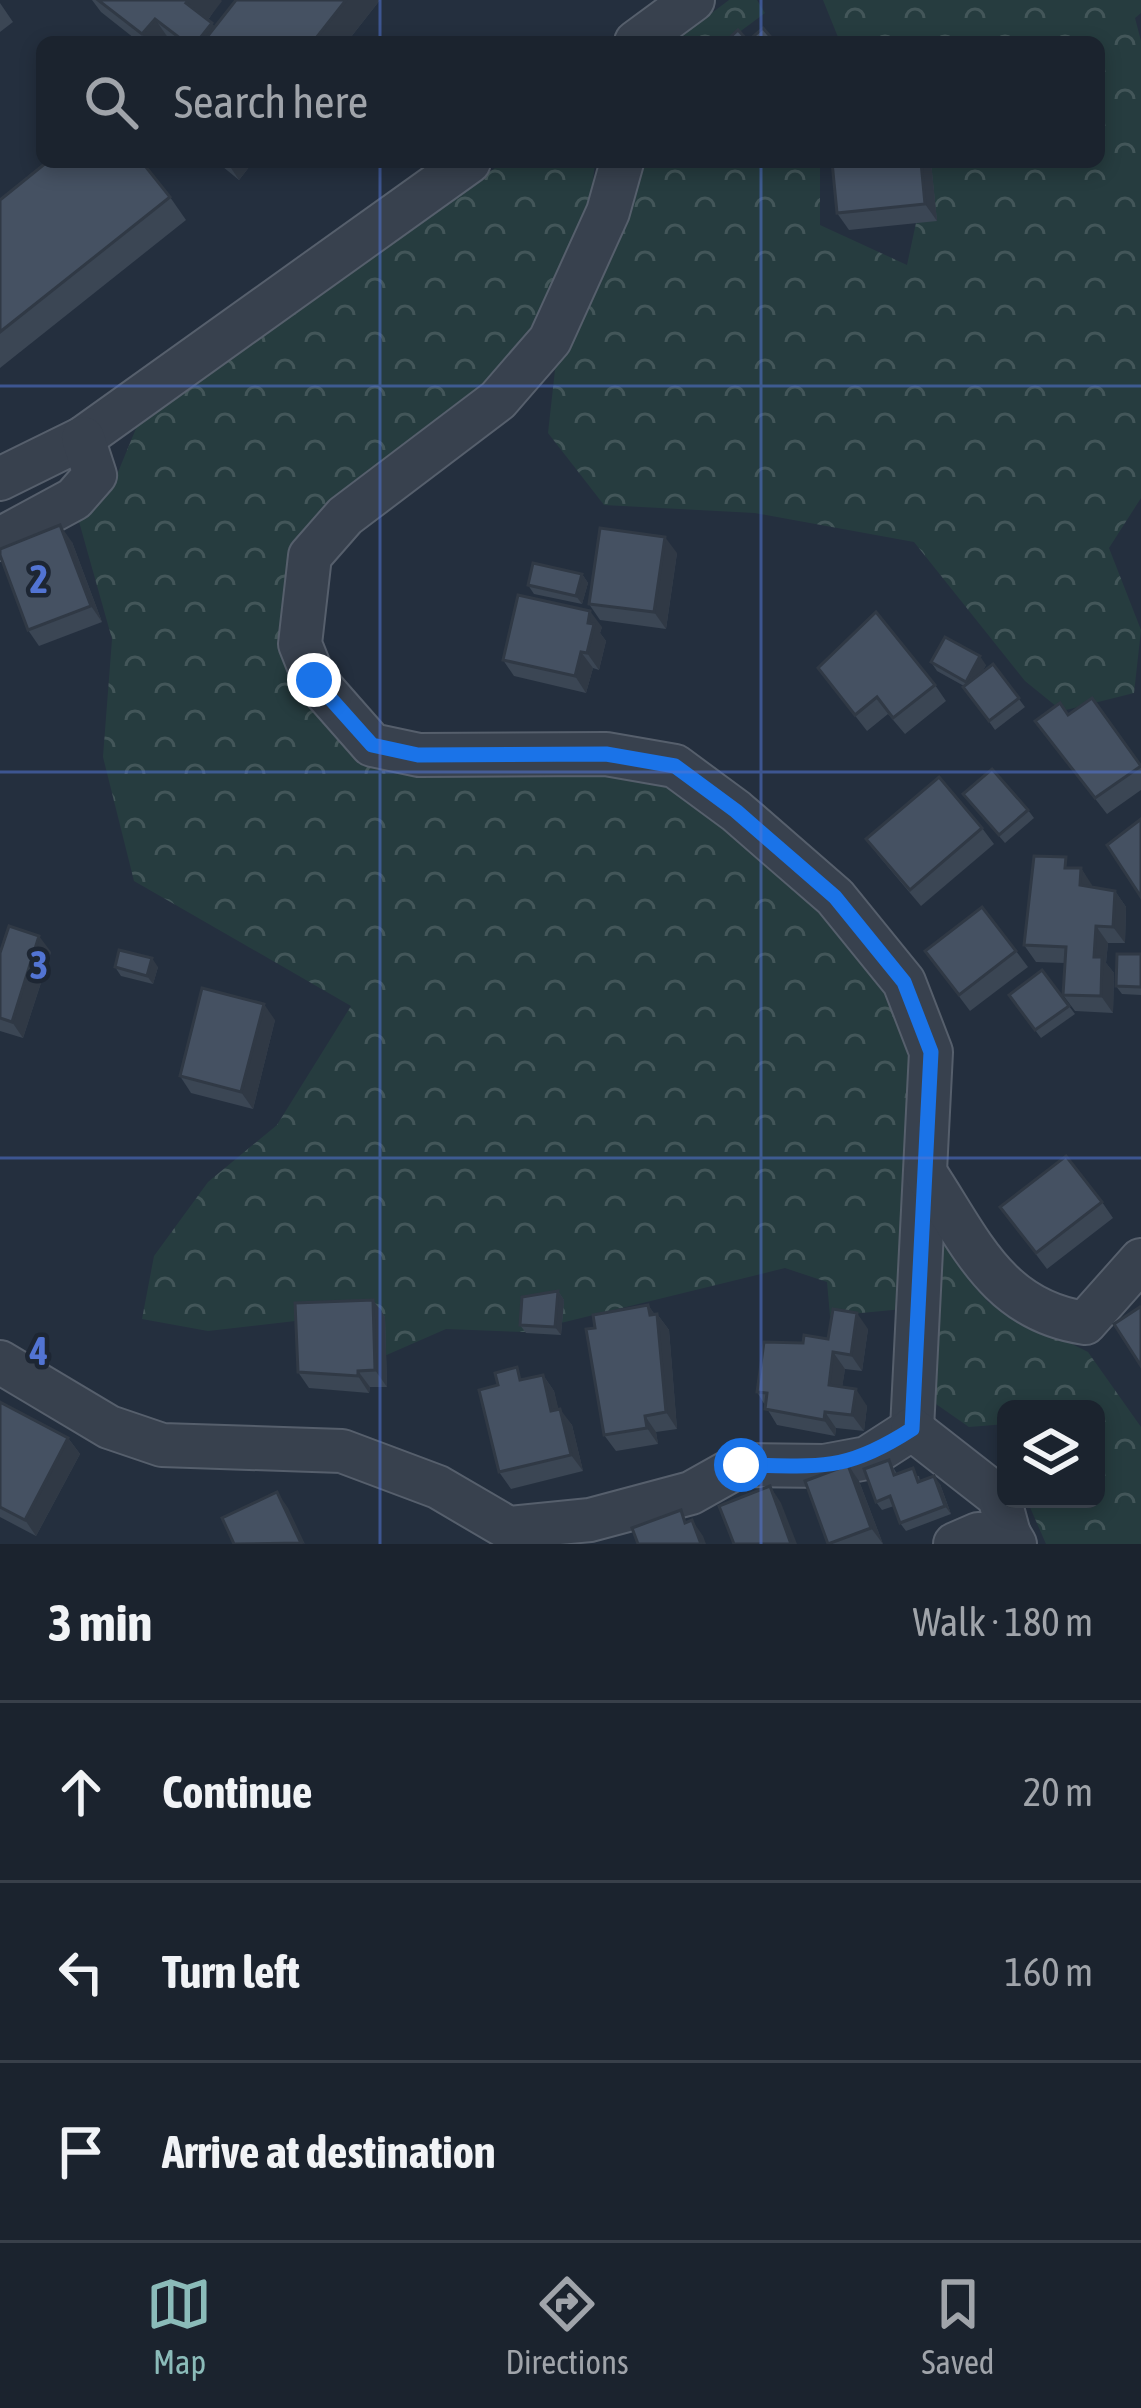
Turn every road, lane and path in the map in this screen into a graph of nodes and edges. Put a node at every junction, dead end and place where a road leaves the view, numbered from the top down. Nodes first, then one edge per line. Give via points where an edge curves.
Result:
1 (693, 0) edge
2 (644, 36) edge
3 (461, 168) edge
4 (620, 168) edge
5 (83, 438) junction
6 (0, 478) edge
7 (0, 539) edge
8 (926, 1174) junction
9 (1141, 1260) edge
10 (0, 1362) edge
11 (912, 1429) junction
12 (1012, 1539) edge
13 (955, 1544) edge

1 - 2 street
3 - 5 street
4 - 8 street via 550,340 498,400 344,515 310,556 300,644 314,680 372,745 418,755 606,754 675,766 736,811 835,897 904,982 931,1052
5 - 6 street
5 - 7 street via 95,476 74,499
8 - 9 street via 999,1286 1049,1318 1085,1323
8 - 11 street
10 - 11 street via 109,1427 162,1445 343,1451 438,1487 508,1528 590,1520 691,1493 741,1465 867,1458
11 - 12 street via 999,1497
12 - 13 street via 978,1534

